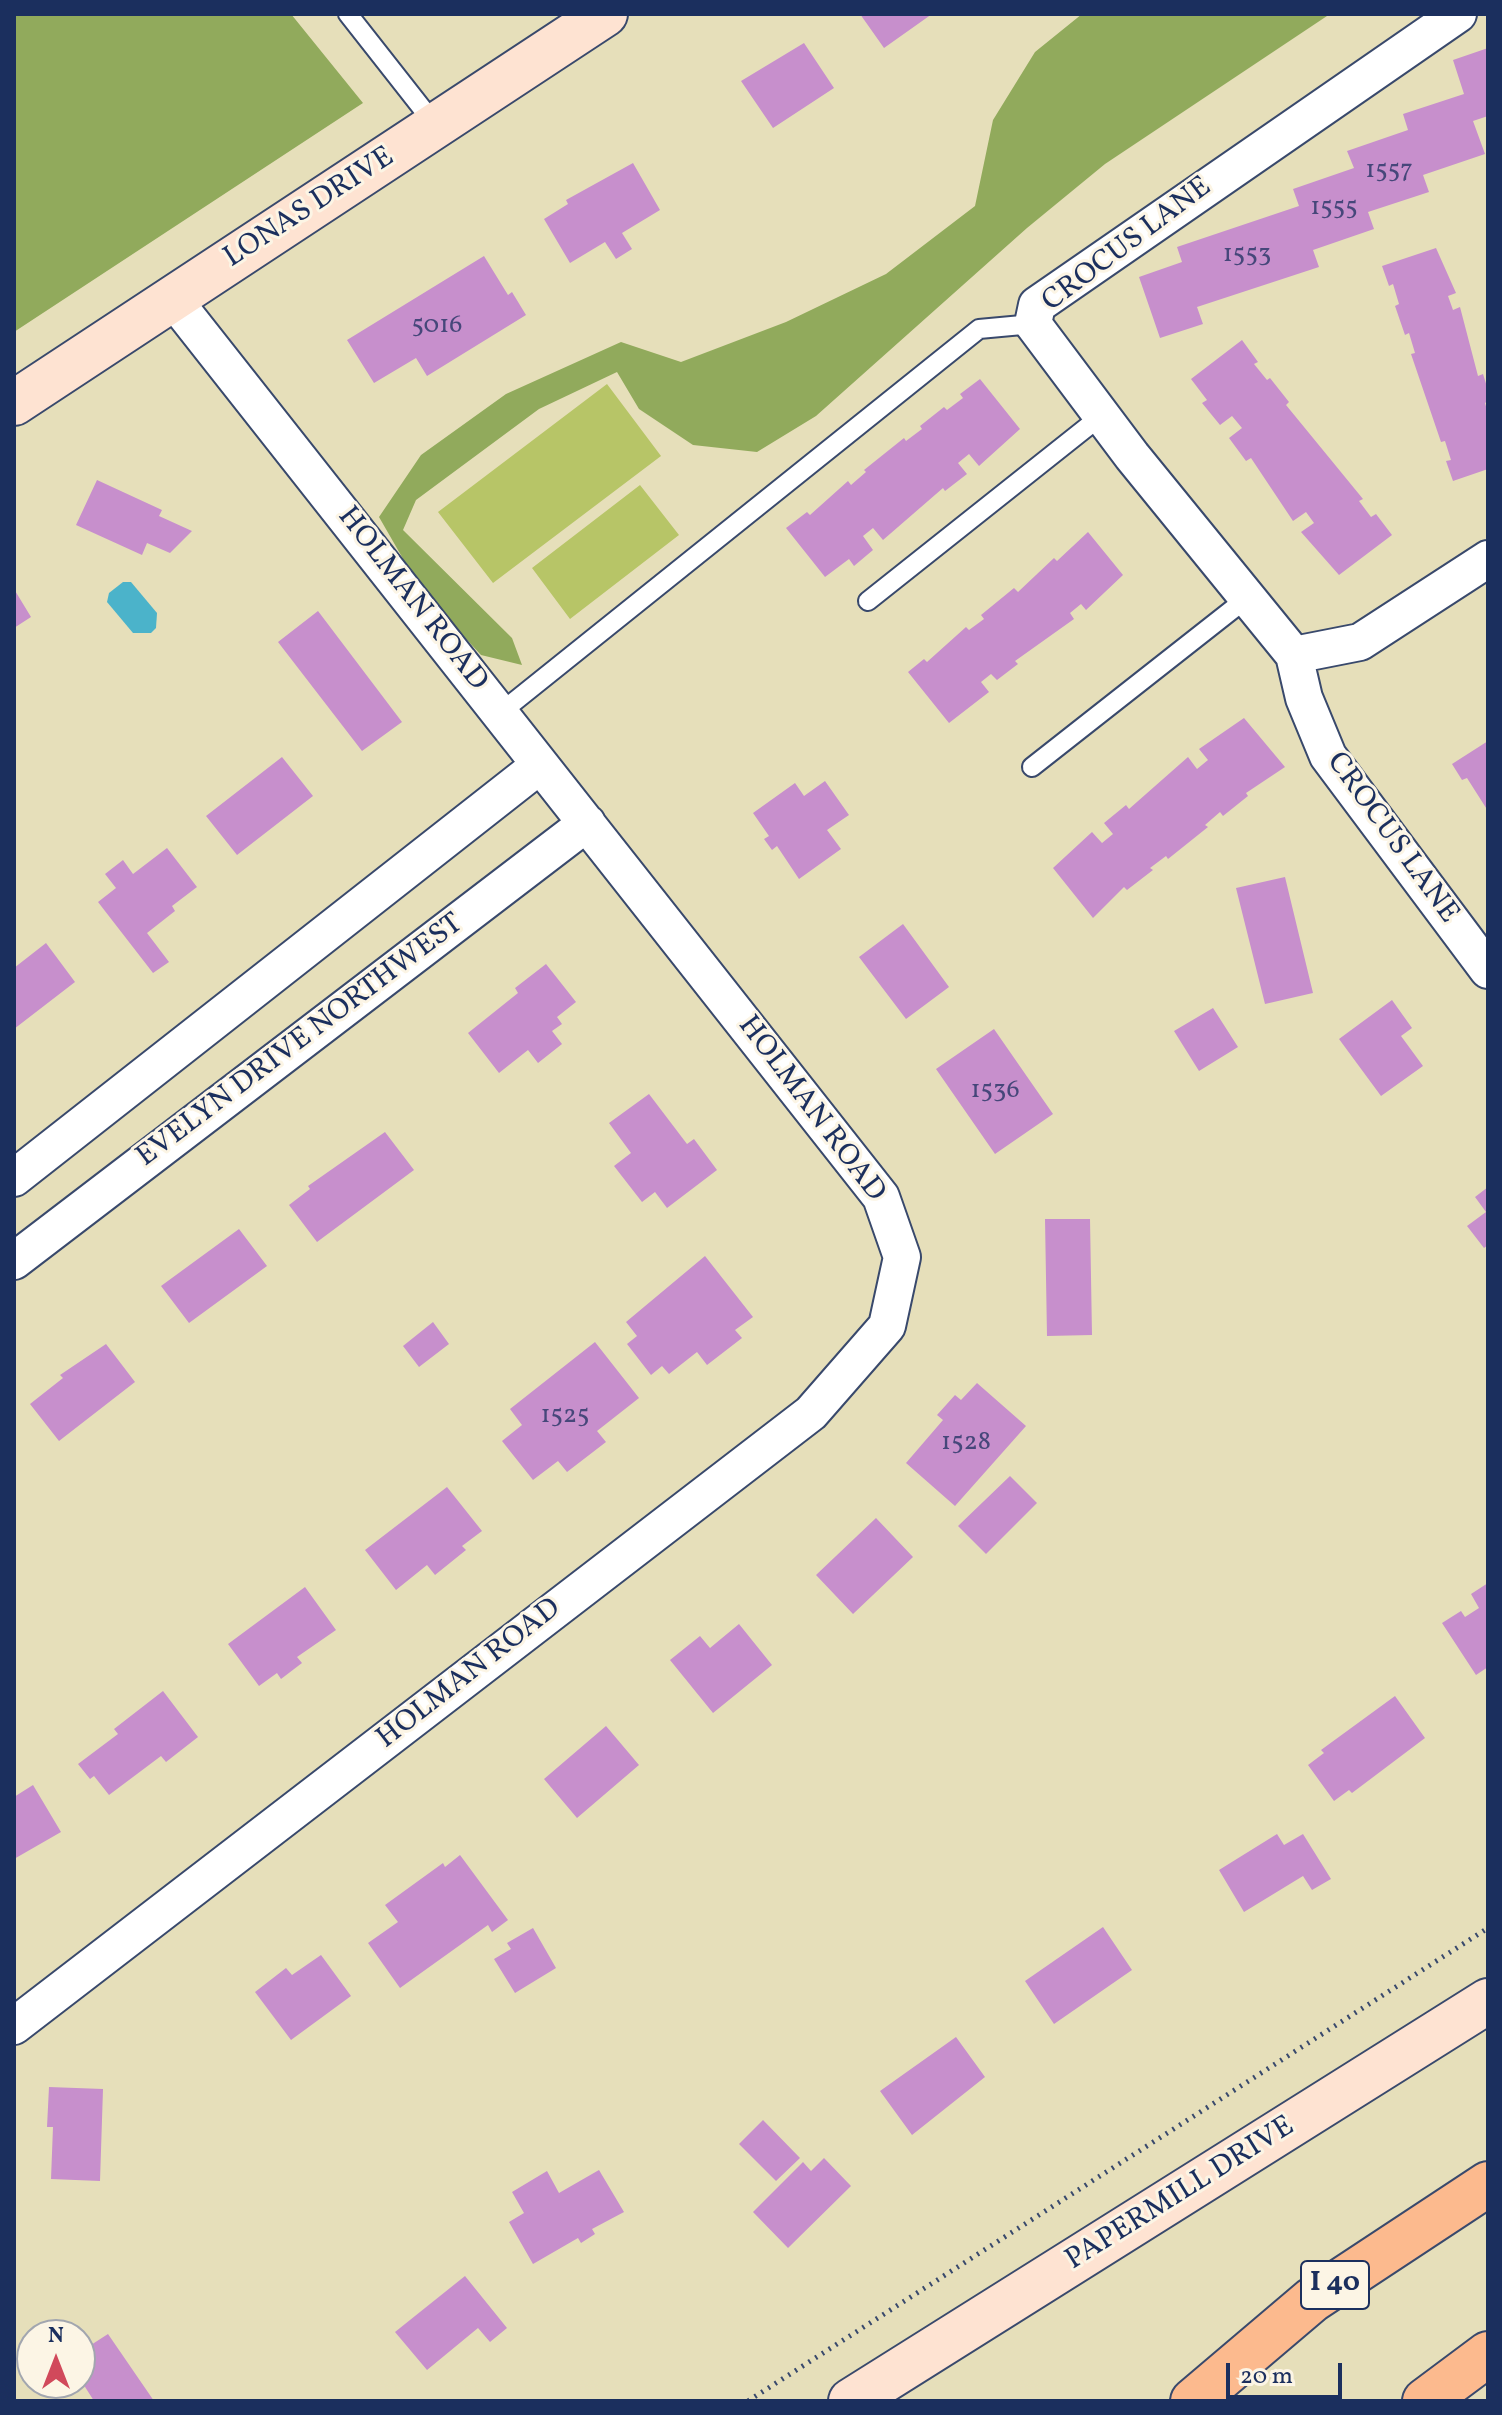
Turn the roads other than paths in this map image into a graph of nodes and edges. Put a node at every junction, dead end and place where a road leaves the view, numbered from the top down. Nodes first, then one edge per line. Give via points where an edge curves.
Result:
1 (348, 14) edge
2 (605, 14) edge
3 (1458, 14) edge
4 (436, 126) junction
5 (173, 299) junction
6 (1033, 324) junction
7 (14, 403) edge
8 (1101, 416) junction
9 (1488, 559) edge
10 (1247, 598) junction
11 (868, 601) dead end
12 (1294, 655) junction
13 (500, 713) junction
14 (540, 765) junction
15 (1032, 767) dead end
16 (587, 823) junction
17 (1488, 970) edge
18 (14, 1178) edge
19 (14, 1261) edge
20 (1488, 2001) edge
21 (14, 2026) edge
22 (1488, 2184) edge
23 (1488, 2354) edge
24 (861, 2397) edge
25 (1193, 2401) edge
26 (1425, 2401) edge

1 - 4 lane
2 - 4 main road, LONAS DRIVE
3 - 6 street, CROCUS LANE via 1037,305
4 - 5 main road, LONAS DRIVE
5 - 7 main road, LONAS DRIVE
5 - 13 street, HOLMAN ROAD
6 - 8 street, CROCUS LANE
6 - 13 lane via 979,329
8 - 10 street, CROCUS LANE
8 - 11 lane
9 - 12 street via 1360,642
10 - 12 street, CROCUS LANE
10 - 15 lane
12 - 17 street, CROCUS LANE via 1304,698 1328,756
13 - 14 street, HOLMAN ROAD
14 - 16 street, HOLMAN ROAD
14 - 18 street
16 - 19 street, EVELYN DRIVE NORTHWEST
16 - 21 street, HOLMAN ROAD via 881,1197 902,1257 887,1326 811,1413
20 - 24 main road, PAPERMILL DRIVE
22 - 25 highway, I 40 via 1312,2300
23 - 26 highway

